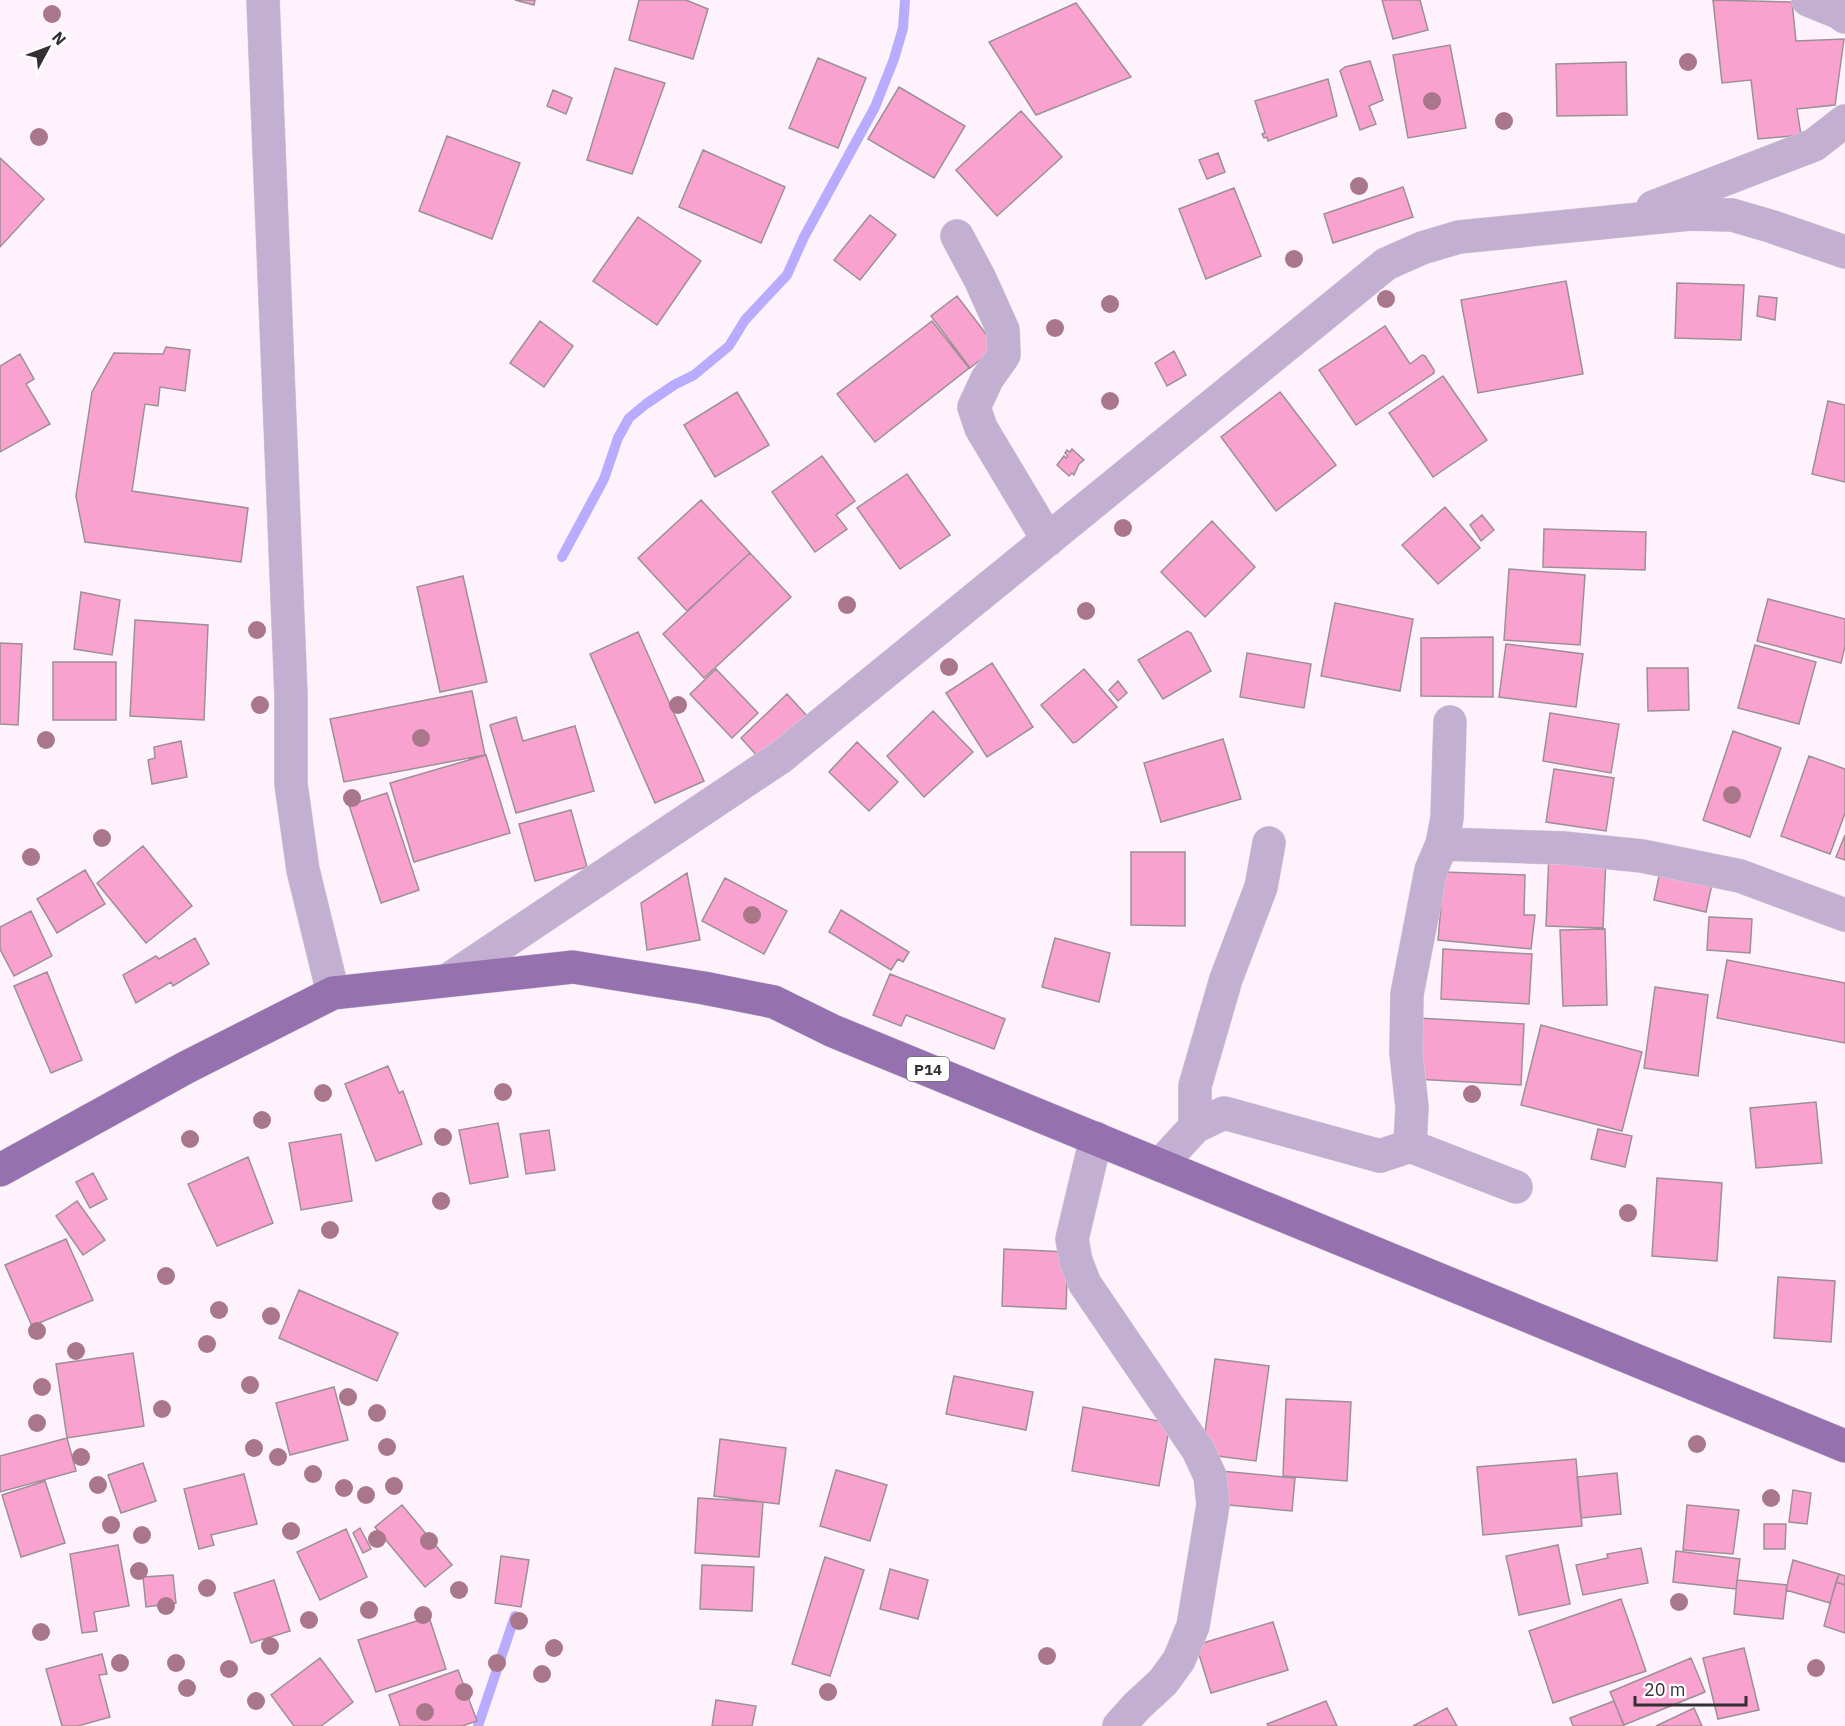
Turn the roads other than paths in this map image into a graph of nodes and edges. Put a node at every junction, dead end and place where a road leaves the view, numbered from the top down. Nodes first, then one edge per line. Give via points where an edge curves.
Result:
1 (263, 0) edge
2 (1808, 0) edge
3 (1845, 17) edge
4 (1845, 121) edge
5 (1618, 221) junction
6 (957, 236) dead end
7 (1845, 252) edge
8 (1048, 540) junction
9 (1450, 722) dead end
10 (1269, 843) dead end
11 (1442, 844) junction
12 (1845, 915) edge
13 (448, 980) junction
14 (333, 993) junction
15 (1195, 1127) junction
16 (1096, 1138) junction
17 (1410, 1146) junction
18 (1160, 1165) junction
19 (0, 1170) edge
20 (1516, 1187) dead end
21 (1845, 1446) edge
22 (1119, 1726) edge

1 - 14 street via 291,695 291,784 303,870
2 - 3 street
4 - 5 street via 1814,145
5 - 7 street via 1690,214 1732,215
5 - 8 street via 1459,237 1386,264
6 - 8 street via 1003,330 1004,355 974,407 981,428
8 - 13 street via 781,758
9 - 11 street via 1447,818
10 - 15 street via 1261,887 1226,979 1195,1086
11 - 12 street via 1563,848 1642,856 1740,876
11 - 17 street via 1431,870 1407,994
13 - 14 main road, P14
13 - 16 main road, P14 via 573,967 774,1002
14 - 19 main road, P14 via 185,1068
15 - 17 street via 1224,1113 1380,1156
15 - 18 street
16 - 18 main road, P14
16 - 22 street via 1072,1239 1076,1261 1085,1284 1198,1450 1210,1476 1213,1505 1193,1626 1179,1660
17 - 20 street
18 - 21 main road, P14

